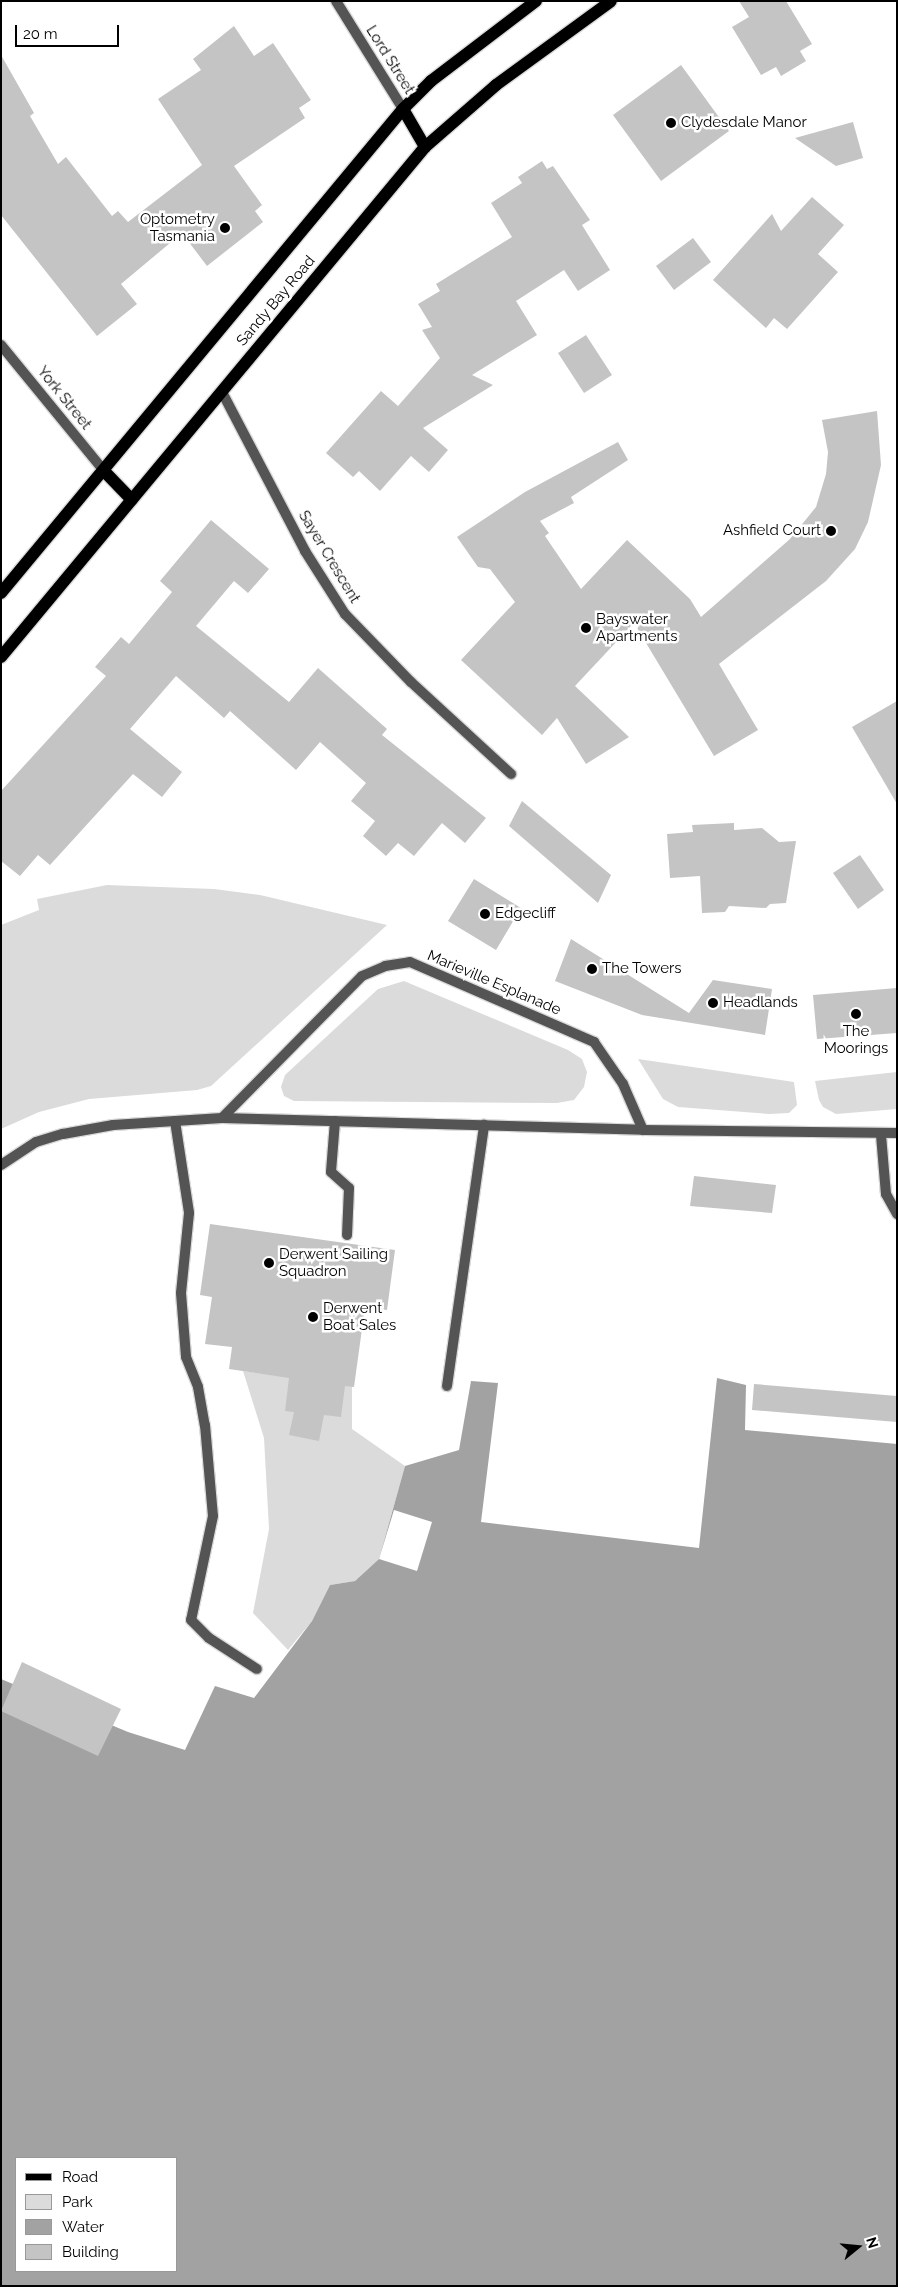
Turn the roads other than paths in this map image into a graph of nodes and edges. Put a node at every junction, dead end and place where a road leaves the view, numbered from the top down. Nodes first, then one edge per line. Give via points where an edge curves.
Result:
1 (336, 1) edge
2 (536, 1) edge
3 (611, 1) edge
4 (404, 109) junction
5 (425, 147) junction
6 (1, 345) edge
7 (222, 392) junction
8 (104, 471) junction
9 (132, 500) junction
10 (1, 592) edge
11 (1, 657) edge
12 (510, 774) dead end
13 (222, 1118) junction
14 (175, 1121) junction
15 (335, 1121) junction
16 (484, 1125) junction
17 (643, 1130) junction
18 (897, 1133) edge
19 (881, 1135) junction
20 (1, 1165) edge
21 (897, 1214) edge
22 (347, 1235) dead end
23 (447, 1386) dead end
24 (257, 1669) dead end

1 - 4 street, Lord Street
2 - 4 main road, Sandy Bay Road via 431,81
3 - 5 main road, Sandy Bay Road via 496,85
4 - 5 main road
4 - 8 main road, Sandy Bay Road
5 - 7 main road, Sandy Bay Road
6 - 8 street, York Street
7 - 9 main road, Sandy Bay Road
7 - 12 street, Sayer Crescent via 304,551 345,614 411,682
8 - 9 main road
8 - 10 main road, Sandy Bay Road
9 - 11 main road, Sandy Bay Road
13 - 14 street
13 - 15 street
13 - 17 street, Marieville Esplanade via 362,976 385,966 410,962 594,1042 623,1084
14 - 20 street via 113,1125 63,1134 36,1142
14 - 24 street via 189,1212 181,1293 186,1357 198,1387 205,1424 213,1516 191,1620 210,1638
15 - 16 street
15 - 22 street via 331,1172 349,1188
16 - 17 street
16 - 23 street
17 - 19 street
18 - 19 street
19 - 21 street via 886,1194

